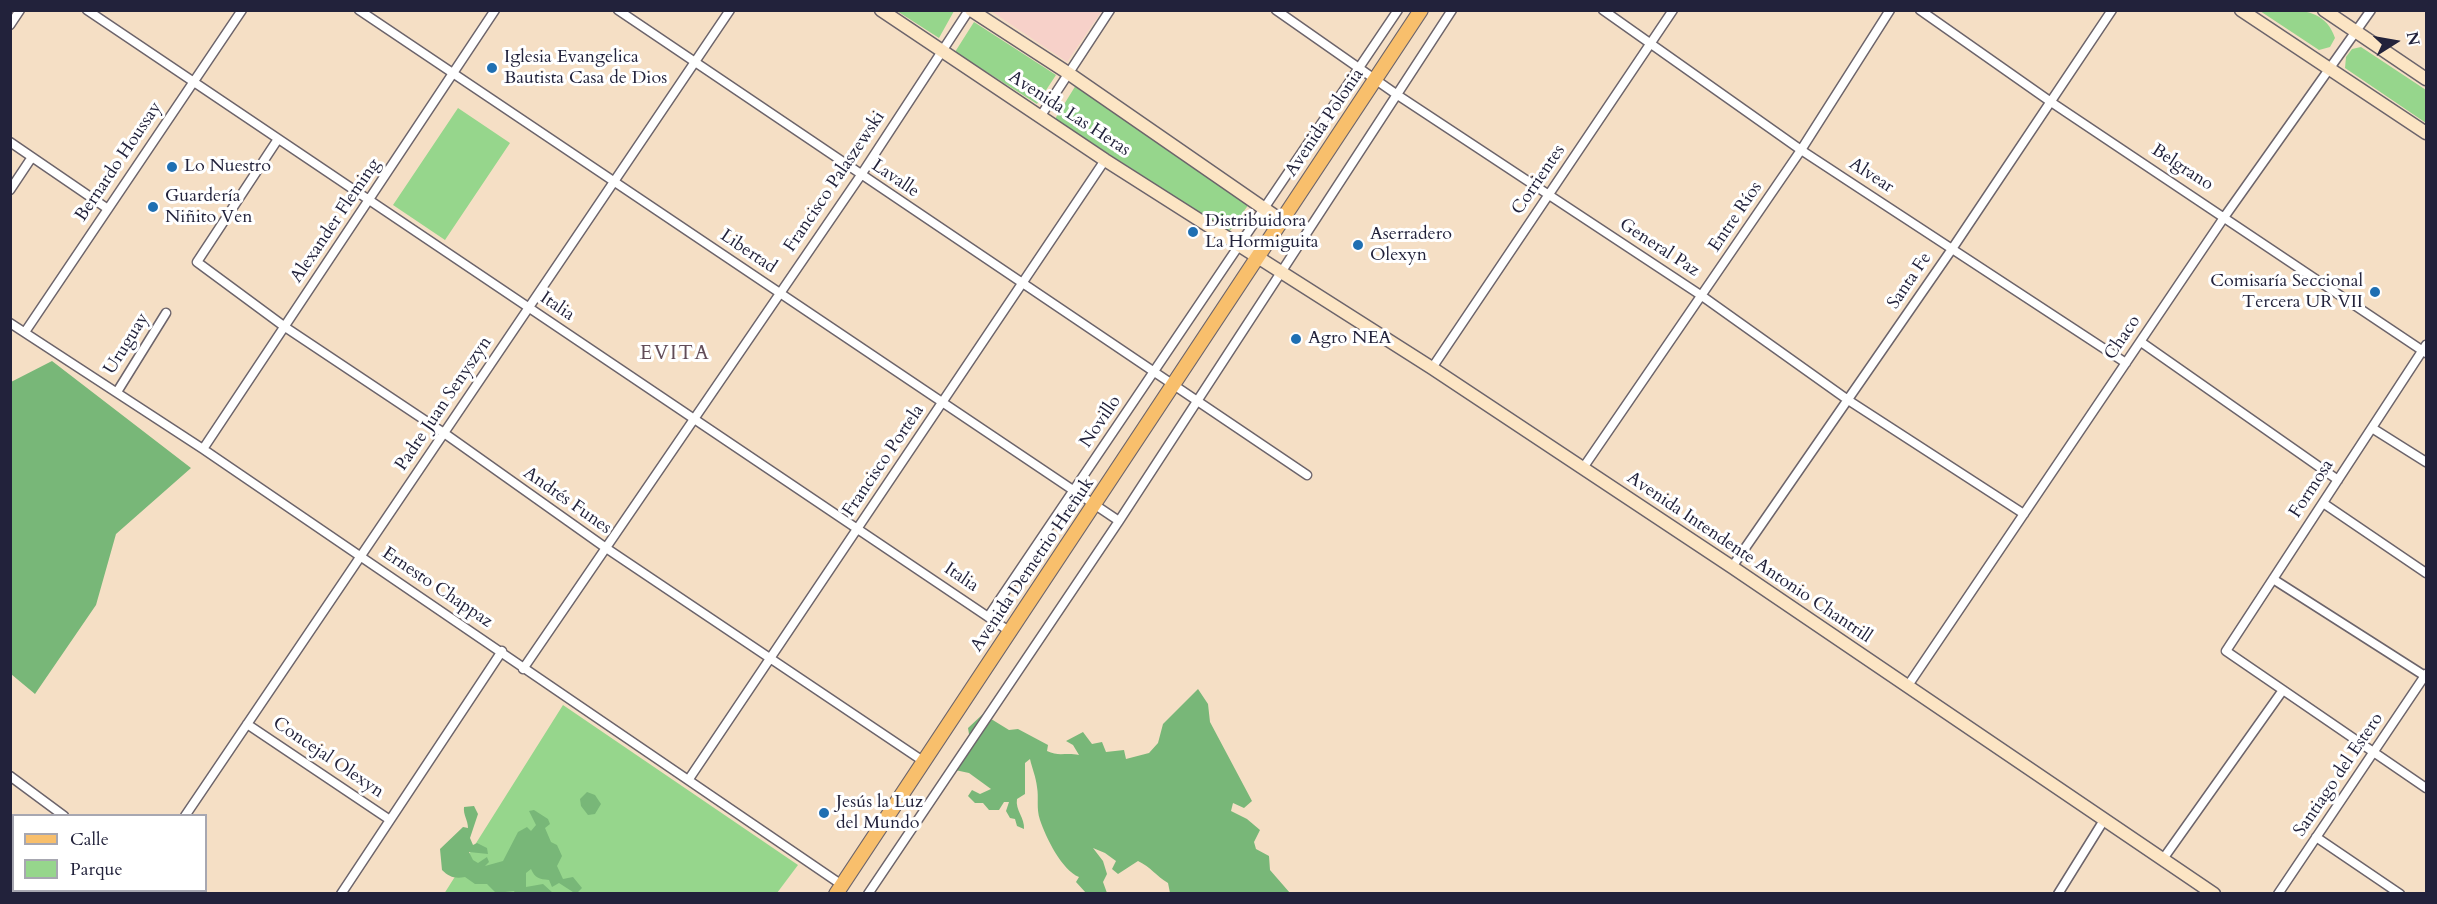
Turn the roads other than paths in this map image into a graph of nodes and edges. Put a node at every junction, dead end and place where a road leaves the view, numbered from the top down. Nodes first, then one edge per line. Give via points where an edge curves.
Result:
1 (20, 10) edge
2 (87, 10) edge
3 (242, 10) edge
4 (359, 10) edge
5 (495, 10) edge
6 (618, 10) edge
7 (730, 10) edge
8 (881, 10) edge
9 (970, 10) edge
10 (1110, 10) edge
11 (1276, 10) edge
12 (1398, 10) edge
13 (1421, 10) edge
14 (1452, 10) edge
15 (1603, 10) edge
16 (1672, 10) edge
17 (1890, 10) edge
18 (1920, 10) edge
19 (2112, 10) edge
20 (2241, 10) edge
21 (2324, 10) edge
22 (2371, 10) edge
23 (10, 25) edge
24 (2356, 33) junction
25 (1651, 43) junction
26 (942, 51) junction
27 (695, 62) junction
28 (1359, 67) junction
29 (2330, 70) junction
30 (1068, 73) junction
31 (453, 74) junction
32 (2427, 79) edge
33 (1376, 80) junction
34 (193, 82) junction
35 (1396, 94) junction
36 (2051, 102) junction
37 (1040, 117) junction
38 (2427, 133) edge
39 (278, 139) junction
40 (10, 142) edge
41 (1801, 150) junction
42 (32, 157) junction
43 (1105, 160) junction
44 (861, 175) junction
45 (614, 182) junction
46 (10, 190) edge
47 (1548, 195) junction
48 (369, 200) junction
49 (1264, 207) junction
50 (108, 209) junction
51 (2225, 216) junction
52 (1282, 221) junction
53 (1240, 244) junction
54 (1952, 249) junction
55 (1260, 256) junction
56 (1282, 271) junction
57 (1020, 283) junction
58 (779, 293) junction
59 (1702, 296) junction
60 (529, 308) junction
61 (166, 313) dead end
62 (10, 323) edge
63 (285, 327) junction
64 (26, 332) junction
65 (2141, 342) junction
66 (2425, 350) edge
67 (2126, 363) junction
68 (1432, 368) junction
69 (1155, 373) junction
70 (1173, 387) junction
71 (117, 392) junction
72 (1848, 400) junction
73 (1195, 401) junction
74 (943, 403) junction
75 (694, 419) junction
76 (2372, 428) junction
77 (444, 433) junction
78 (203, 448) junction
79 (2427, 462) edge
80 (1583, 468) junction
81 (1307, 475) dead end
82 (2338, 480) junction
83 (1074, 491) junction
84 (2323, 503) junction
85 (1095, 504) junction
86 (2024, 514) junction
87 (1119, 521) junction
88 (858, 530) junction
89 (606, 548) junction
90 (360, 556) junction
91 (1732, 567) junction
92 (2427, 573) edge
93 (2273, 579) junction
94 (988, 617) junction
95 (1009, 631) junction
96 (502, 651) junction
97 (772, 658) junction
98 (524, 669) junction
99 (2426, 675) edge
100 (1907, 687) junction
101 (2283, 690) junction
102 (247, 724) junction
103 (2373, 753) junction
104 (924, 760) junction
105 (10, 776) edge
106 (689, 779) junction
107 (2427, 788) edge
108 (61, 814) edge
109 (186, 814) edge
110 (2104, 819) junction
111 (390, 820) junction
112 (2316, 837) junction
113 (2163, 859) junction
114 (839, 889) edge
115 (341, 894) edge
116 (868, 894) edge
117 (2058, 894) edge
118 (2214, 894) edge
119 (2278, 894) edge
120 (2400, 894) edge

1 - 23 street
2 - 34 street, Italia
3 - 34 street, Bernardo Houssay
4 - 31 street, Libertad
5 - 31 street, Alexander Fleming
6 - 27 street, Lavalle
7 - 27 street, Padre Juan Senyszyn
8 - 26 main road, Avenida Las Heras
9 - 26 street, Francisco Palaszewski
9 - 30 main road, Avenida Las Heras
10 - 30 street
11 - 28 street, General Paz
12 - 28 street, Avenida Polonia
13 - 33 main road, Avenida Polonia
14 - 35 street
15 - 25 street, Alvear
16 - 25 street, Corrientes
17 - 41 street, Entre Ríos
18 - 36 street, Belgrano
19 - 36 street, Santa Fe
20 - 29 main road
21 - 24 main road
22 - 24 street, Chaco
24 - 29 street, Chaco
24 - 32 main road
25 - 41 street, Alvear
25 - 47 street, Corrientes
26 - 37 main road, Avenida Las Heras
26 - 44 street, Francisco Palaszewski
27 - 44 street, Lavalle
27 - 45 street, Padre Juan Senyszyn
28 - 33 street, General Paz
28 - 49 street, Avenida Polonia
29 - 38 main road
29 - 51 street, Chaco
30 - 37 street
30 - 49 main road, Avenida Las Heras
31 - 45 street, Libertad
31 - 48 street, Alexander Fleming
33 - 35 street, General Paz
33 - 52 main road, Avenida Polonia
34 - 39 street, Italia
34 - 50 street, Bernardo Houssay
35 - 47 street, General Paz
35 - 56 street
36 - 51 street, Belgrano
36 - 54 street, Santa Fe
37 - 43 main road, Avenida Las Heras
39 - 48 street, Italia
39 - 63 street, Andrés Funes via 197,262
40 - 42 street
41 - 54 street, Alvear
41 - 59 street, Entre Ríos
42 - 46 street
42 - 50 street
43 - 53 main road, Avenida Las Heras
43 - 57 street, Francisco Portela
44 - 57 street, Lavalle
44 - 58 street, Francisco Palaszewski
45 - 58 street, Libertad
45 - 60 street, Padre Juan Senyszyn
47 - 59 street, General Paz
47 - 68 street, Corrientes
48 - 60 street, Italia
48 - 63 street, Alexander Fleming
49 - 52 main road, Avenida Las Heras
49 - 53 street, Avenida Polonia
50 - 64 street, Bernardo Houssay
51 - 65 street, Chaco
51 - 66 street, Belgrano
52 - 55 main road, Avenida Polonia
53 - 55 main road, Avenida Las Heras
53 - 69 street, Novillo
54 - 67 street, Alvear
54 - 72 street, Santa Fe
55 - 56 main road, Avenida Intendente Antonio Chantrill
55 - 70 main road, Avenida Demetrio Hreñuk
56 - 68 main road, Avenida Intendente Antonio Chantrill
56 - 73 street
57 - 69 street, Lavalle
57 - 74 street, Francisco Portela
58 - 74 street, Libertad
58 - 75 street, Francisco Palaszewski
59 - 72 street, General Paz
59 - 80 street, Entre Ríos
60 - 75 street, Italia
60 - 77 street, Padre Juan Senyszyn
61 - 71 street, Uruguay
62 - 64 street, Ernesto Chappaz
63 - 77 street, Andrés Funes
63 - 78 street, Alexander Fleming
64 - 71 street, Ernesto Chappaz
65 - 67 street, Chaco
65 - 82 street
66 - 76 street, Formosa
67 - 86 street, Chaco
68 - 80 main road, Avenida Intendente Antonio Chantrill
69 - 70 street, Lavalle
69 - 83 street, Novillo
70 - 73 street, Lavalle
70 - 85 main road, Avenida Demetrio Hreñuk
71 - 78 street, Ernesto Chappaz
72 - 86 street, General Paz
72 - 91 street, Santa Fe
73 - 81 street, Lavalle
73 - 87 street
74 - 83 street, Libertad
74 - 88 street, Francisco Portela
75 - 88 street, Italia
75 - 89 street, Francisco Palaszewski
76 - 79 street
76 - 82 street, Formosa
77 - 89 street, Andrés Funes
77 - 90 street, Padre Juan Senyszyn
78 - 90 street, Ernesto Chappaz
80 - 91 main road, Avenida Intendente Antonio Chantrill
82 - 84 street, Formosa
83 - 85 street, Libertad
83 - 94 street, Novillo
84 - 92 street
84 - 93 street, Formosa
85 - 87 street, Libertad
85 - 95 main road, Avenida Demetrio Hreñuk
86 - 100 street, Chaco
87 - 116 street
88 - 94 street, Italia
88 - 97 street, Francisco Portela
89 - 97 street, Andrés Funes
89 - 98 street, Francisco Palaszewski
90 - 96 street, Ernesto Chappaz
90 - 102 street, Padre Juan Senyszyn
91 - 100 main road, Avenida Intendente Antonio Chantrill
93 - 99 street
93 - 101 street, Formosa via 2226,651
94 - 95 street, Italia
95 - 104 main road, Avenida Demetrio Hreñuk
96 - 98 street, Ernesto Chappaz
96 - 111 street
97 - 104 street, Andrés Funes
97 - 106 street, Francisco Portela
98 - 106 street, Ernesto Chappaz
99 - 103 street, Santiago del Estero
100 - 110 main road, Avenida Intendente Antonio Chantrill
101 - 103 street
101 - 113 street
102 - 109 street, Padre Juan Senyszyn
102 - 111 street, Concejal Olexyn
103 - 107 street
103 - 112 street, Santiago del Estero
104 - 114 main road, Avenida Demetrio Hreñuk
105 - 108 street
106 - 114 street, Ernesto Chappaz
110 - 113 main road, Avenida Intendente Antonio Chantrill
110 - 117 street
111 - 115 street
112 - 119 street, Santiago del Estero
112 - 120 street
113 - 118 main road, Avenida Intendente Antonio Chantrill

